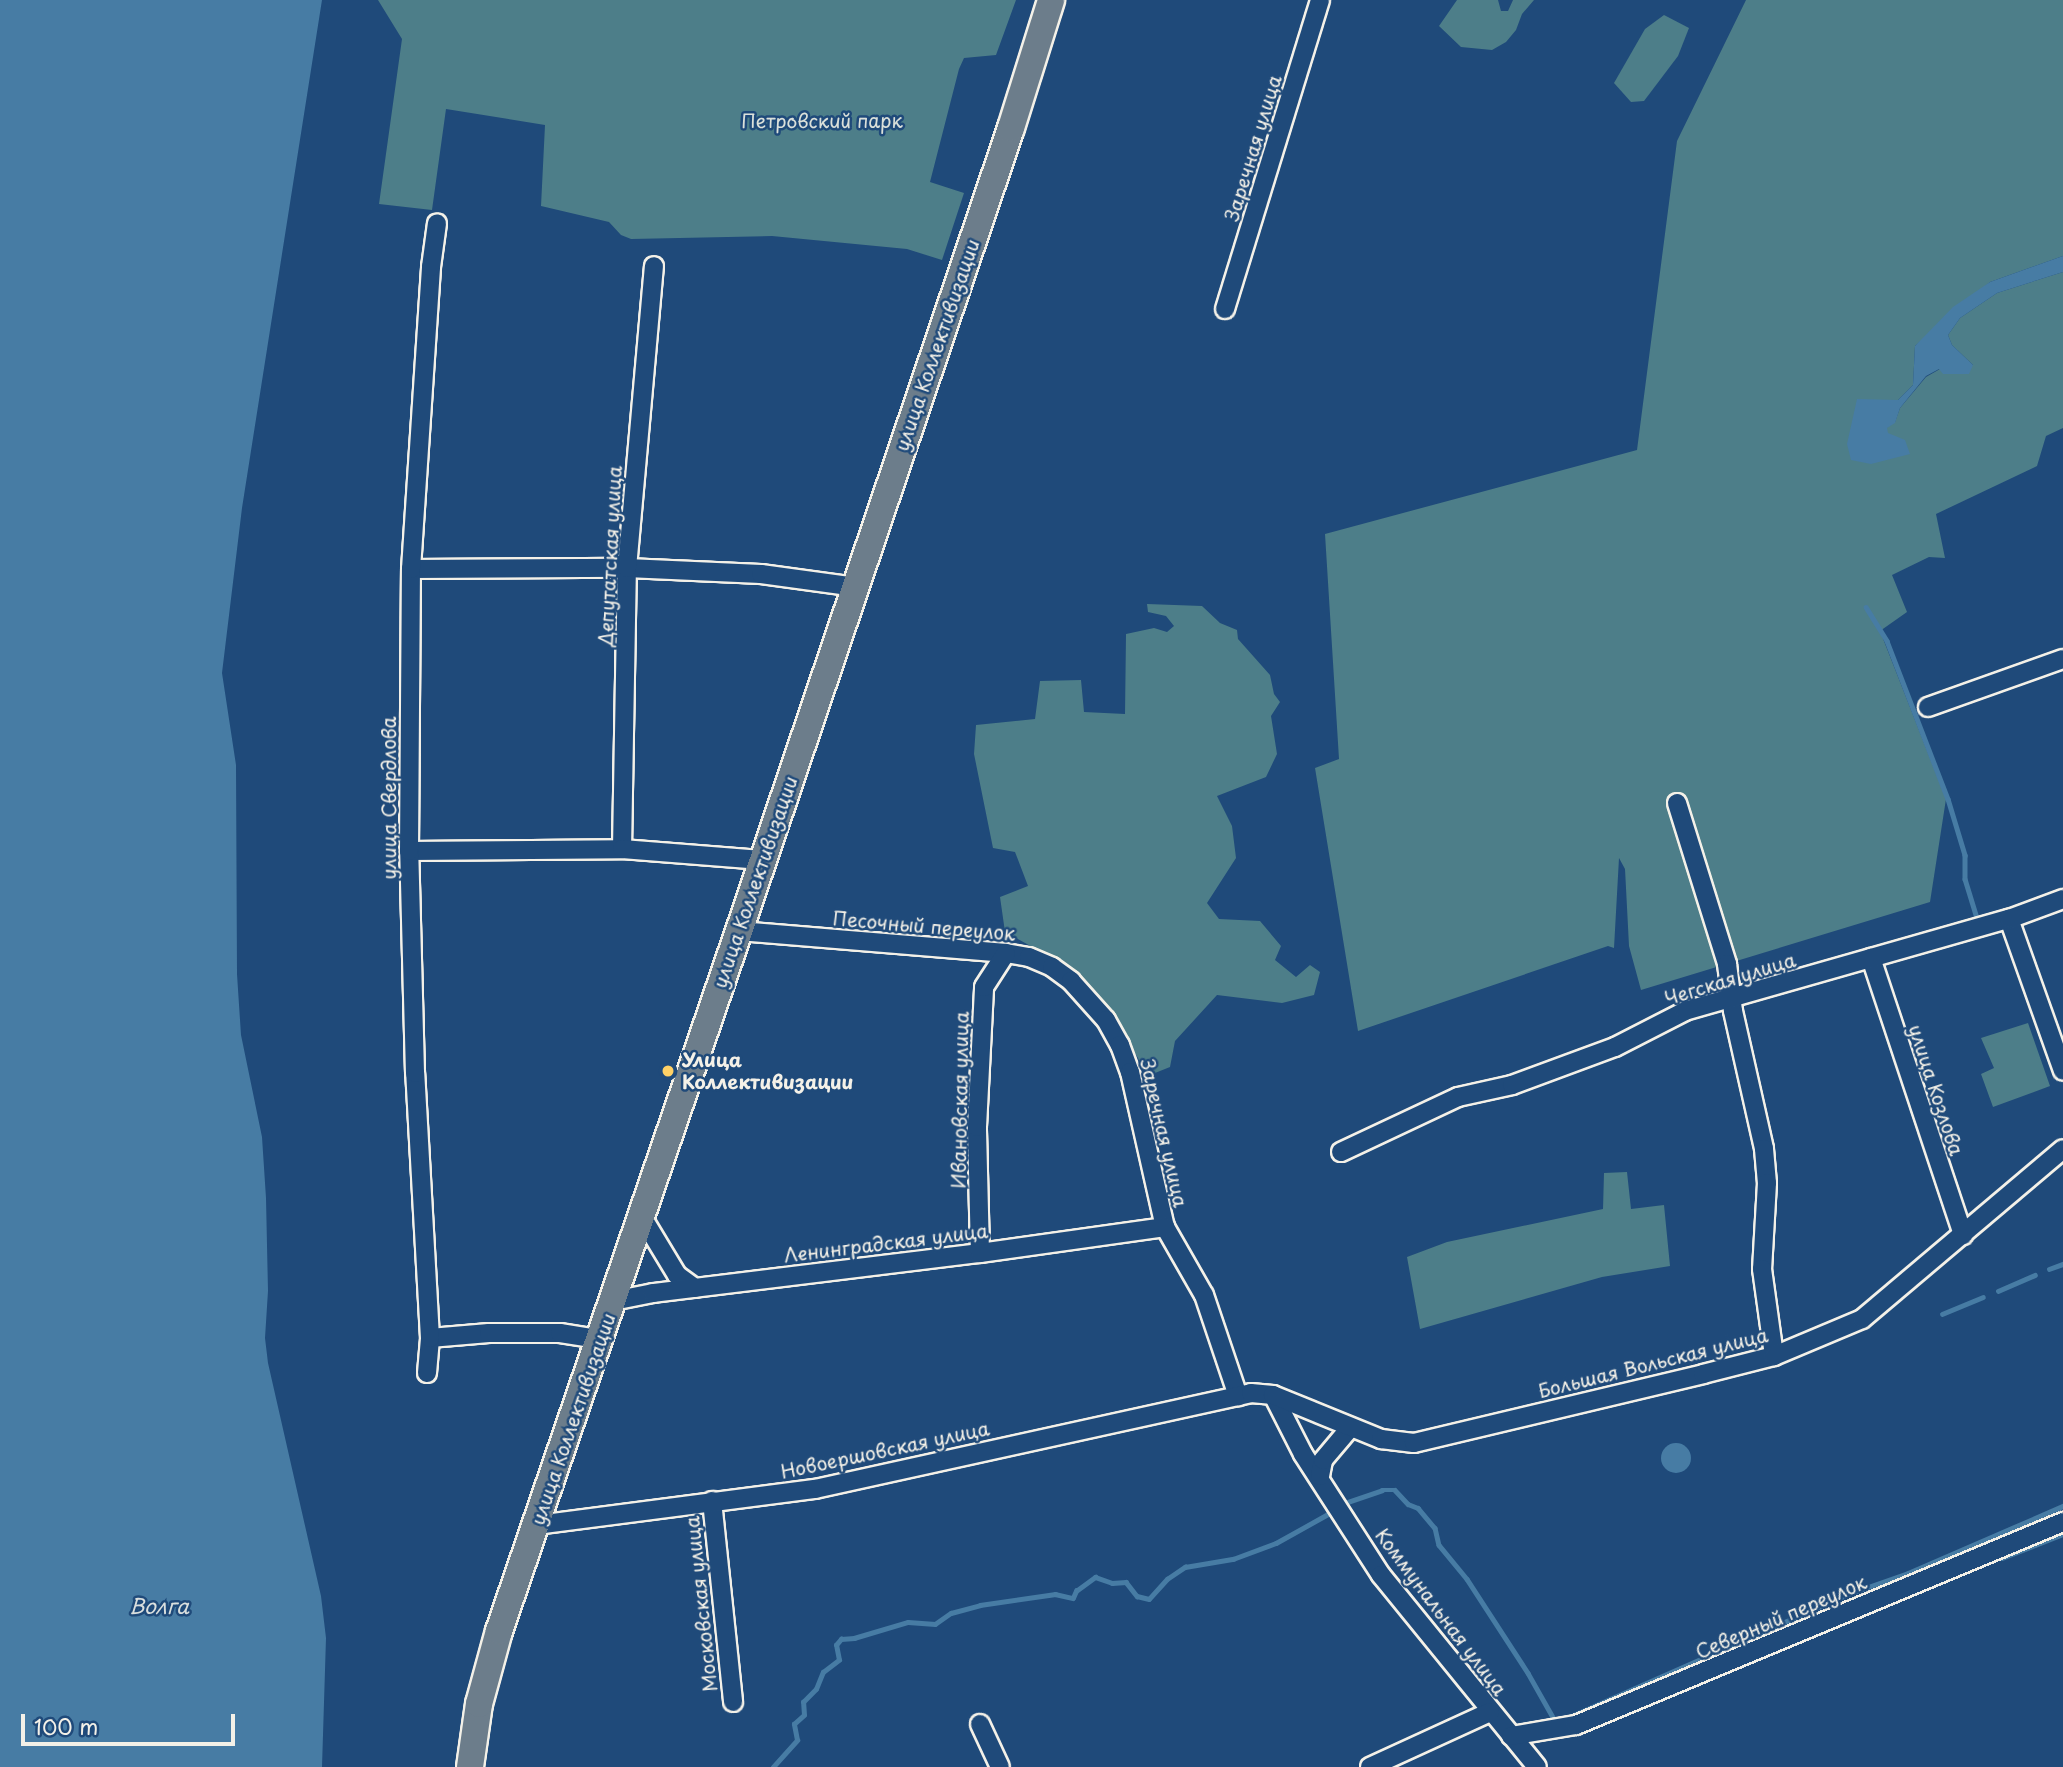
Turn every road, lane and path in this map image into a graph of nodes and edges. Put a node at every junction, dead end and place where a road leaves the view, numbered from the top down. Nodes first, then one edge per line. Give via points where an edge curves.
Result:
1 (1051, 0) edge
2 (1320, 0) edge
3 (437, 223) dead end
4 (654, 266) dead end
5 (1225, 309) dead end
6 (627, 568) junction
7 (411, 569) junction
8 (856, 587) junction
9 (2063, 659) edge
10 (1928, 707) dead end
11 (1677, 803) dead end
12 (622, 849) junction
13 (409, 851) junction
14 (762, 860) junction
15 (2063, 899) edge
16 (2009, 919) junction
17 (739, 931) junction
18 (1006, 953) junction
19 (1871, 958) junction
20 (1731, 998) junction
21 (1090, 1000) joint
22 (2063, 1071) edge
23 (2063, 1149) edge
24 (1341, 1152) dead end
25 (642, 1217) junction
26 (1165, 1227) junction
27 (1963, 1235) junction
28 (980, 1253) junction
29 (695, 1288) junction
30 (613, 1301) junction
31 (430, 1338) junction
32 (599, 1339) junction
33 (1774, 1356) junction
34 (427, 1373) dead end
35 (1273, 1395) junction
36 (1238, 1396) junction
37 (1350, 1428) junction
38 (1320, 1476) junction
39 (712, 1501) junction
40 (2063, 1522) edge
41 (537, 1525) junction
42 (733, 1702) dead end
43 (1490, 1712) junction
44 (979, 1724) dead end
45 (1511, 1737) junction
46 (470, 1767) edge
47 (1000, 1767) edge
48 (1370, 1767) edge
49 (1537, 1767) edge

1 - 8 main road, улица Коллективизации
2 - 5 street, Заречная улица
3 - 7 street, улица Свердлова
4 - 6 street, Депутатская улица
6 - 7 street
6 - 8 street via 761,574
6 - 12 street, Депутатская улица
7 - 13 street, улица Свердлова
8 - 14 main road, улица Коллективизации
9 - 10 street
11 - 20 street via 1723,951
12 - 13 street
12 - 14 street
13 - 31 street, улица Свердлова via 415,1073
14 - 17 main road, улица Коллективизации
15 - 16 street, Чегская улица
16 - 19 street, Чегская улица
16 - 22 street
17 - 18 street, Песочный переулок
17 - 25 main road, улица Коллективизации
18 - 21 street, Песочный переулок via 1052,967
18 - 28 street, Ивановская улица via 984,987 977,1127
19 - 20 street, Чегская улица
19 - 27 street, улица Козлова
20 - 24 street, Чегская улица via 1678,1014 1615,1047 1512,1085 1458,1097
20 - 33 street via 1767,1166 1761,1259
21 - 26 street, Заречная улица via 1121,1045 1130,1072
23 - 27 street, Большая Вольская улица
25 - 29 street via 677,1275
25 - 30 main road, улица Коллективизации
26 - 28 street, Ленинградская улица
26 - 36 street, Заречная улица via 1204,1295
27 - 33 street, Большая Вольская улица via 1861,1320
28 - 29 street, Ленинградская улица
29 - 30 street, Ленинградская улица
30 - 32 main road, улица Коллективизации
31 - 32 street via 560,1333
31 - 34 street, улица Свердлова
32 - 41 main road, улица Коллективизации
33 - 37 street, Большая Вольская улица via 1414,1443 1396,1443
35 - 36 street, Большая Вольская улица
35 - 37 street, Большая Вольская улица
35 - 38 street, Коммунальная улица via 1303,1454
36 - 39 street, Новоершовская улица via 815,1489
37 - 38 street via 1323,1460
38 - 43 street, Коммунальная улица via 1381,1575
39 - 41 street, Новоершовская улица
39 - 42 street, Московская улица
40 - 45 street, Северный переулок via 1576,1725
41 - 46 main road, улица Коллективизации via 487,1670
43 - 45 street, Коммунальная улица
43 - 48 street
44 - 47 street
45 - 49 street, Коммунальная улица

